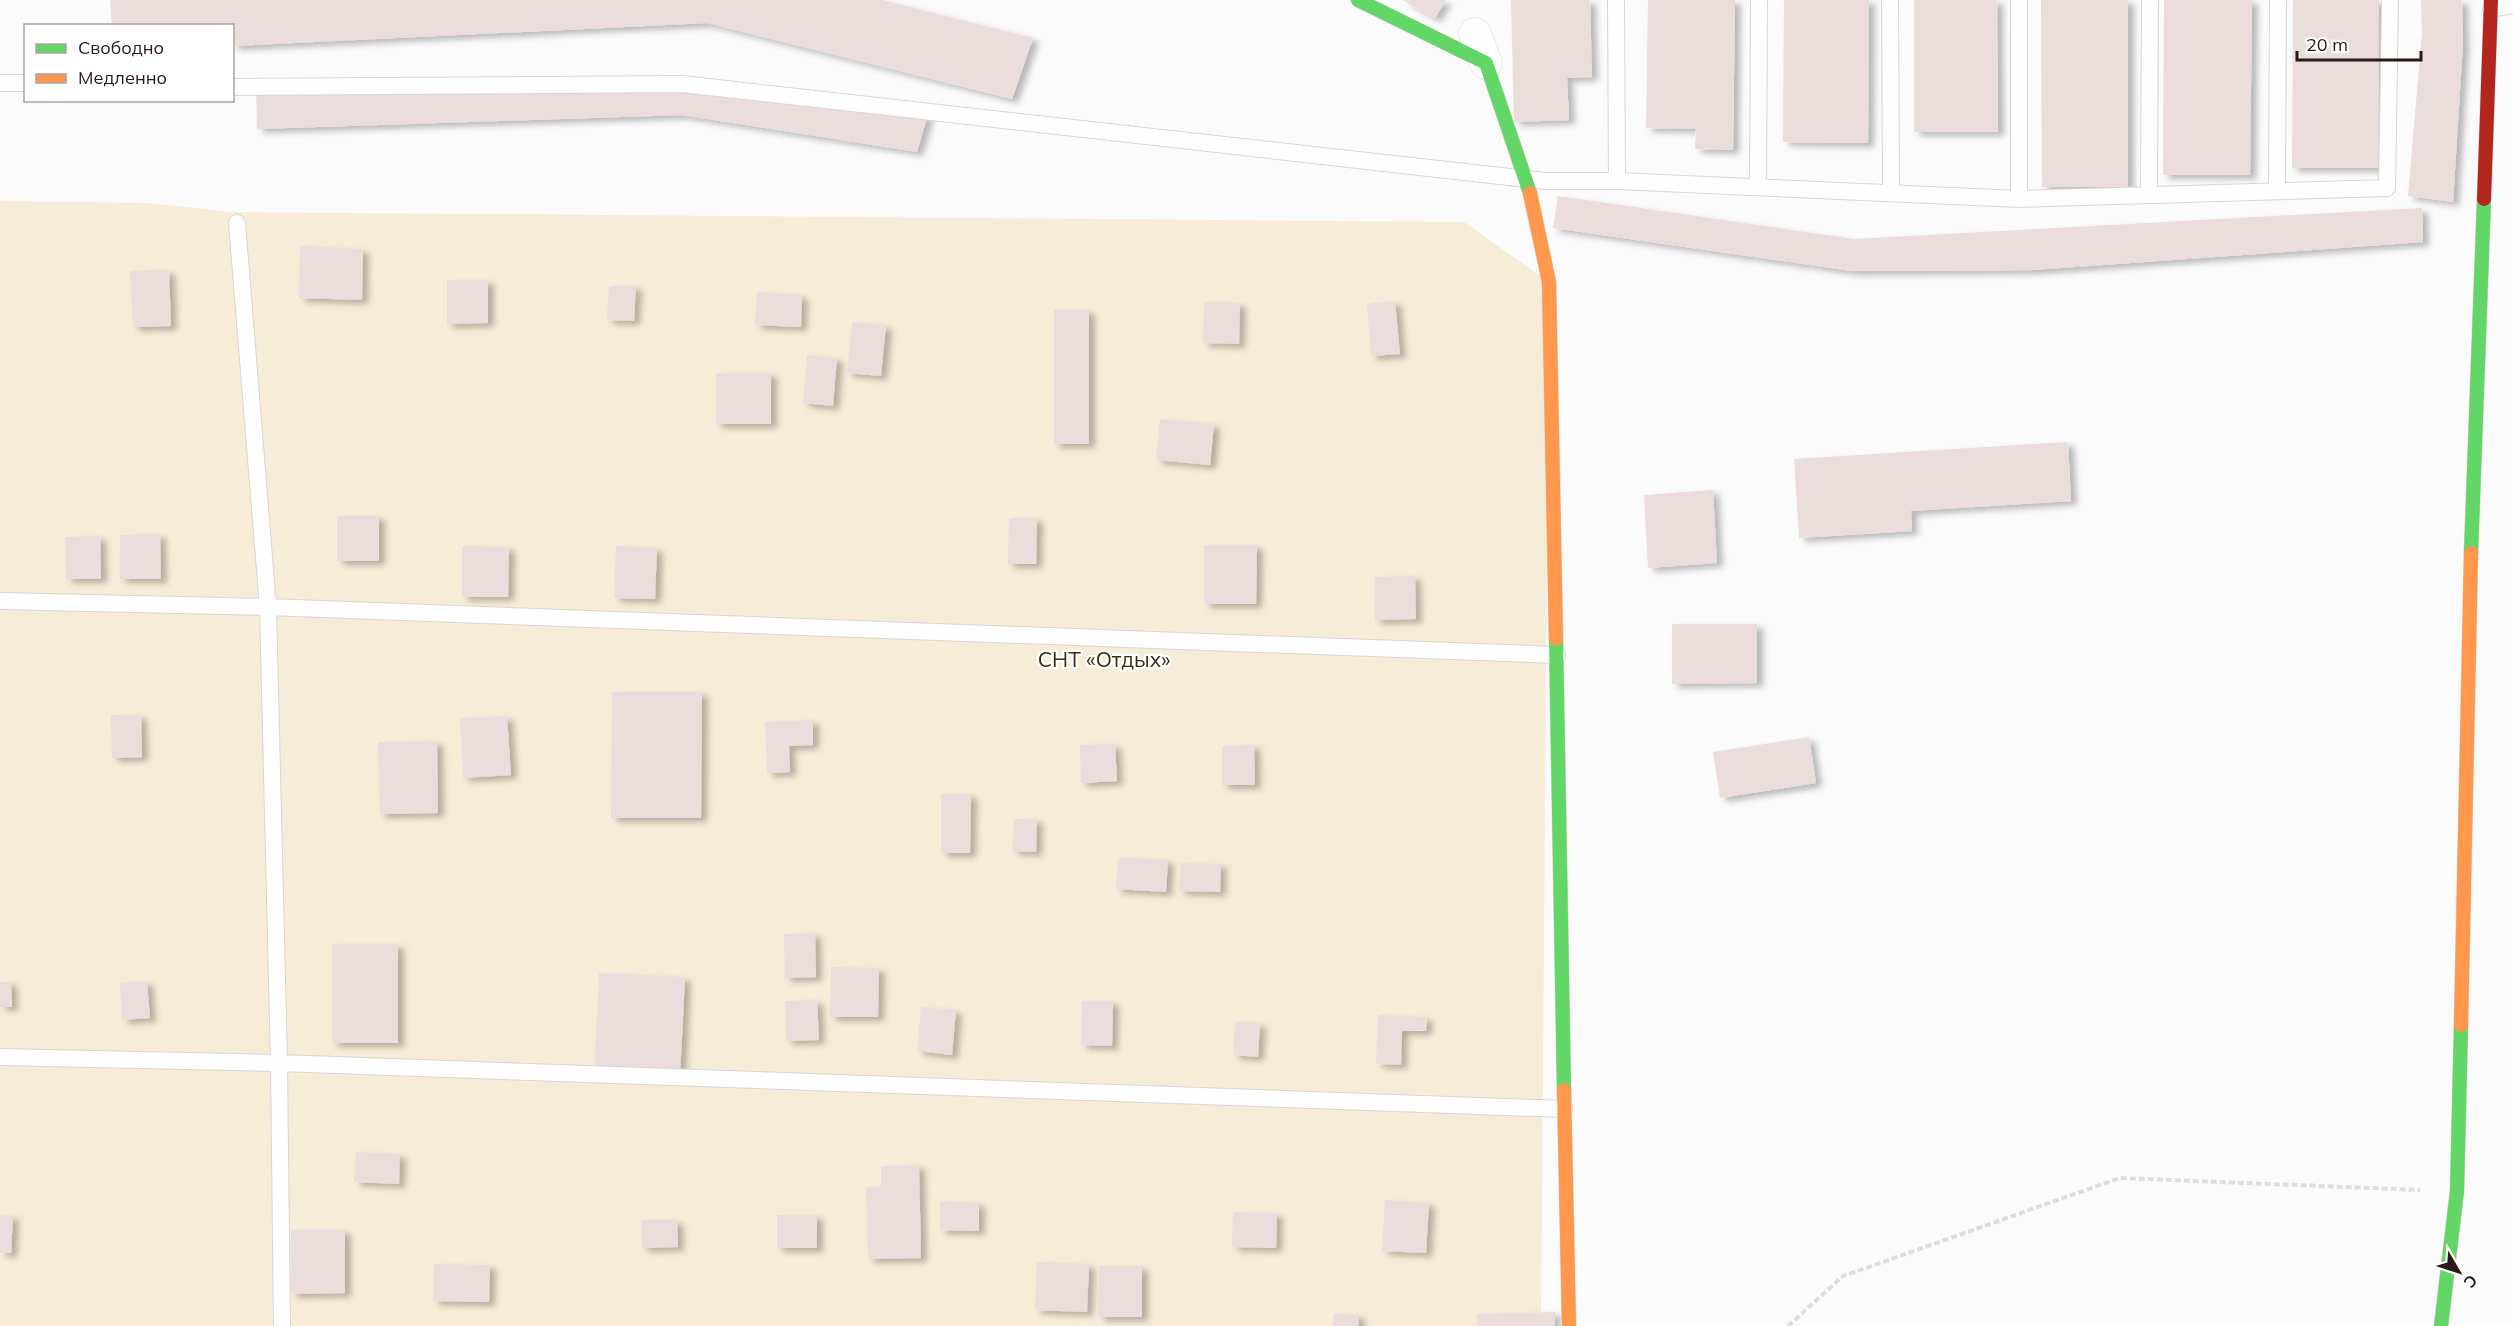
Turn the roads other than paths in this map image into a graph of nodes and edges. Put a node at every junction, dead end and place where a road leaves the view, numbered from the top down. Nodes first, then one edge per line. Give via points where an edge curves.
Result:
1 (1358, 0) edge
2 (1616, 0) edge
3 (1759, 0) edge
4 (1890, 0) edge
5 (2019, 0) edge
6 (2150, 0) edge
7 (2277, 0) edge
8 (2390, 0) edge
9 (2491, 4) edge
10 (2513, 5) edge
11 (1475, 34) dead end
12 (1486, 63) junction
13 (0, 83) edge
14 (24, 83) edge
15 (234, 87) edge
16 (1527, 179) junction
17 (1617, 181) junction
18 (1758, 187) junction
19 (2277, 191) junction
20 (1891, 193) junction
21 (2150, 195) junction
22 (2019, 199) junction
23 (237, 224) dead end
24 (0, 601) edge
25 (268, 607) junction
26 (1557, 655) junction
27 (0, 1057) edge
28 (279, 1063) junction
29 (1564, 1109) junction
30 (282, 1326) edge
31 (1569, 1326) edge
32 (2440, 1326) edge

1 - 12 street
2 - 17 lane
3 - 18 lane
4 - 20 lane
5 - 22 lane
6 - 21 lane
7 - 19 lane
8 - 19 lane via 2387,188
9 - 10 lane
9 - 32 street via 2468,647 2457,1191
11 - 12 street
12 - 16 street
13 - 14 lane
15 - 16 lane via 682,84
16 - 17 lane
16 - 26 street via 1549,282
17 - 18 lane
18 - 20 lane
19 - 21 lane
20 - 22 lane
21 - 22 lane
23 - 25 lane
24 - 25 lane
25 - 26 lane
25 - 28 lane
26 - 29 street
27 - 28 lane
28 - 29 lane
28 - 30 lane
29 - 31 street

